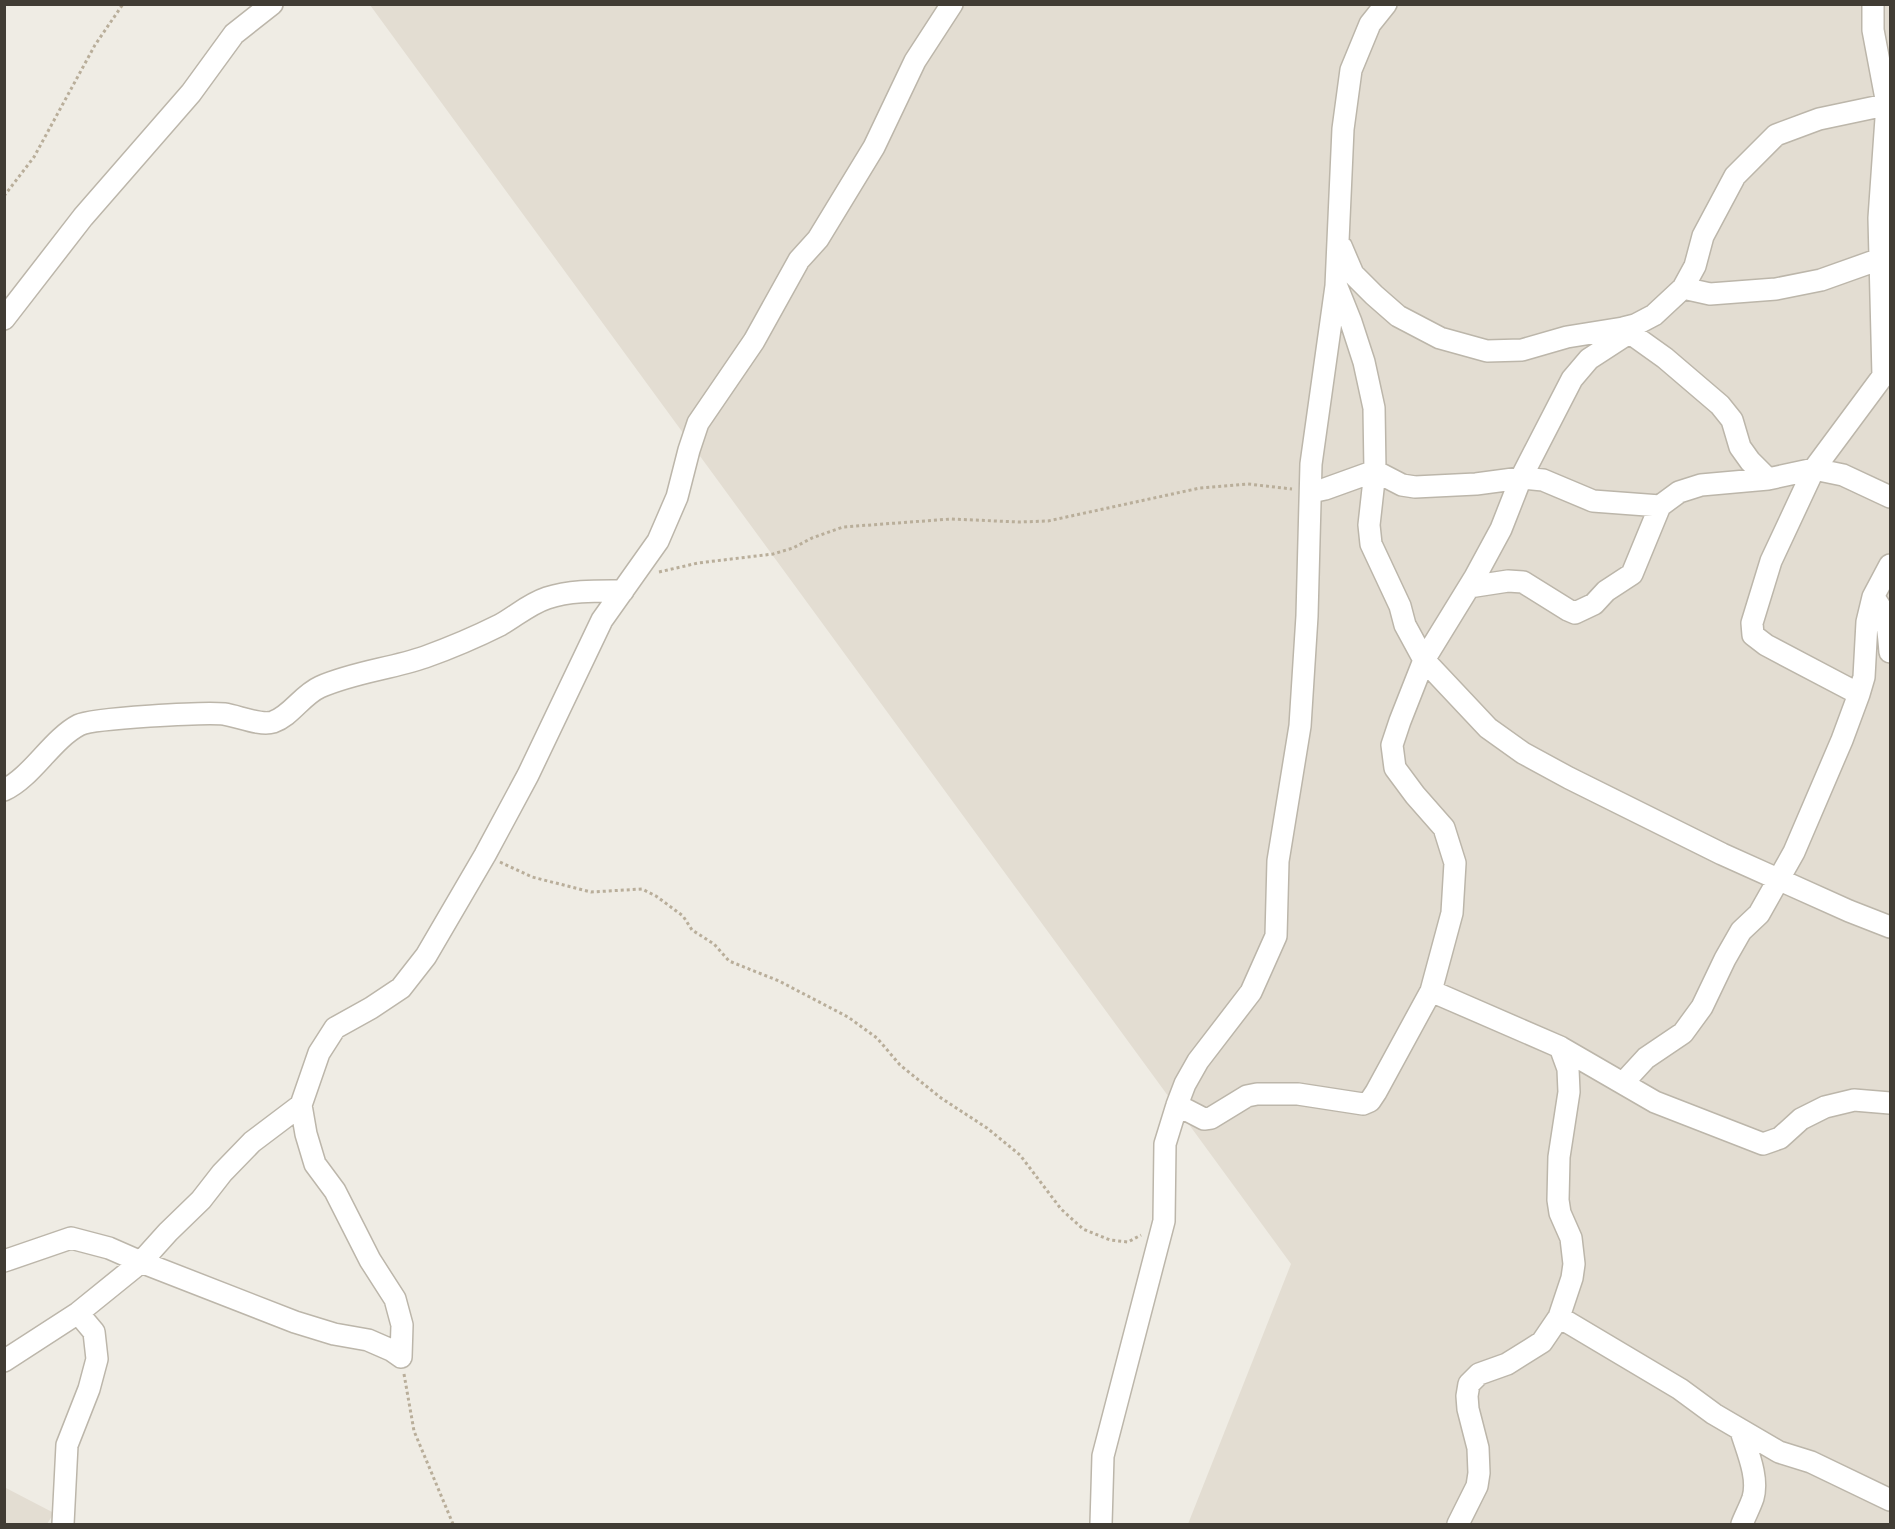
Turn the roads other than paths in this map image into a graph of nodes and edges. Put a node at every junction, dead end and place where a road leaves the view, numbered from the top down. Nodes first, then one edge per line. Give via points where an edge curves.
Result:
1 (272, 4) edge
2 (952, 4) edge
3 (1386, 4) edge
4 (1873, 4) edge
5 (1889, 104) edge
6 (1339, 243) junction
7 (1880, 259) junction
8 (1336, 286) junction
9 (1683, 288) junction
10 (4, 319) edge
11 (1626, 330) junction
12 (1887, 367) edge
13 (1814, 469) junction
14 (1375, 471) junction
15 (1521, 478) junction
16 (1768, 479) junction
17 (1311, 492) junction
18 (1890, 497) edge
19 (1660, 506) junction
20 (1890, 565) edge
21 (627, 586) junction
22 (1469, 587) junction
23 (1873, 597) junction
24 (1890, 652) edge
25 (1424, 660) junction
26 (1858, 694) junction
27 (4, 790) edge
28 (1778, 881) junction
29 (1890, 927) edge
30 (1431, 991) junction
31 (1560, 1047) junction
32 (1623, 1083) junction
33 (1890, 1103) edge
34 (1177, 1105) junction
35 (301, 1106) junction
36 (4, 1262) edge
37 (141, 1262) junction
38 (78, 1313) junction
39 (1559, 1317) junction
40 (4, 1360) edge
41 (1741, 1431) junction
42 (1890, 1500) edge
43 (63, 1524) edge
44 (1101, 1524) edge
45 (1458, 1524) edge
46 (1742, 1524) edge

1 - 10 street via 234,34 191,93 83,217
2 - 21 street via 915,61 874,147 698,423 678,497 658,541
3 - 6 street via 1370,24 1351,70 1343,129
4 - 5 street via 1873,30
5 - 7 street via 1879,218
5 - 9 street via 1819,119 1776,135 1734,176 1703,236 1695,266
6 - 8 street
6 - 11 street via 1353,274 1374,295 1398,316 1440,338 1487,351 1522,350 1567,338
7 - 9 street via 1821,280 1776,289 1710,294
7 - 12 street
8 - 14 street via 1364,362 1374,408
8 - 17 street via 1311,464
9 - 11 street via 1654,315
11 - 15 street via 1589,359 1572,379
11 - 16 street via 1720,405 1732,420 1740,447
12 - 13 street
13 - 16 street
13 - 18 street via 1843,475
13 - 26 street via 1771,561 1752,623 1753,635
14 - 15 street via 1415,487
14 - 17 street
14 - 25 street via 1369,525 1371,544
15 - 19 street via 1543,480 1593,501
15 - 22 street via 1501,529
16 - 19 street via 1701,484 1679,492
17 - 34 street via 1300,726 1278,861 1276,936 1251,992 1198,1061
19 - 22 street via 1632,574 1580,612 1568,610 1523,582
20 - 23 street
21 - 27 street via 549,597 480,634 423,657 316,688 273,722 222,714 81,724
21 - 35 street via 602,620 528,775 426,956 400,988 335,1028 319,1053
22 - 25 street
23 - 24 street via 1883,607
23 - 26 street via 1867,622 1864,677
25 - 28 street via 1488,728 1523,753
25 - 30 street via 1392,745 1395,768 1444,828 1455,863 1452,913
26 - 28 street via 1842,740
28 - 29 street
28 - 32 street via 1759,914 1741,931 1702,1007 1683,1033 1646,1058
30 - 31 street
30 - 34 street via 1370,1101 1363,1104 1298,1094 1257,1094 1204,1119
31 - 32 street
31 - 39 street via 1568,1069 1569,1092 1559,1157 1558,1200 1571,1238 1574,1264
32 - 33 street via 1655,1102 1763,1144 1780,1138 1801,1119 1825,1107 1854,1100
34 - 44 street via 1166,1144 1164,1221 1103,1456
35 - 37 street via 252,1142
35 - 37 street via 315,1164 335,1191 395,1299 402,1324 401,1358 368,1340 295,1322
36 - 37 street via 71,1239 109,1248
37 - 38 street
38 - 40 street
38 - 43 street via 94,1332 97,1359 67,1445
39 - 41 street via 1680,1389
39 - 45 street via 1542,1342 1507,1364 1479,1374 1469,1384 1468,1409 1478,1448 1479,1473 1477,1486
41 - 42 street via 1779,1452 1811,1462
41 - 46 street via 1755,1483

